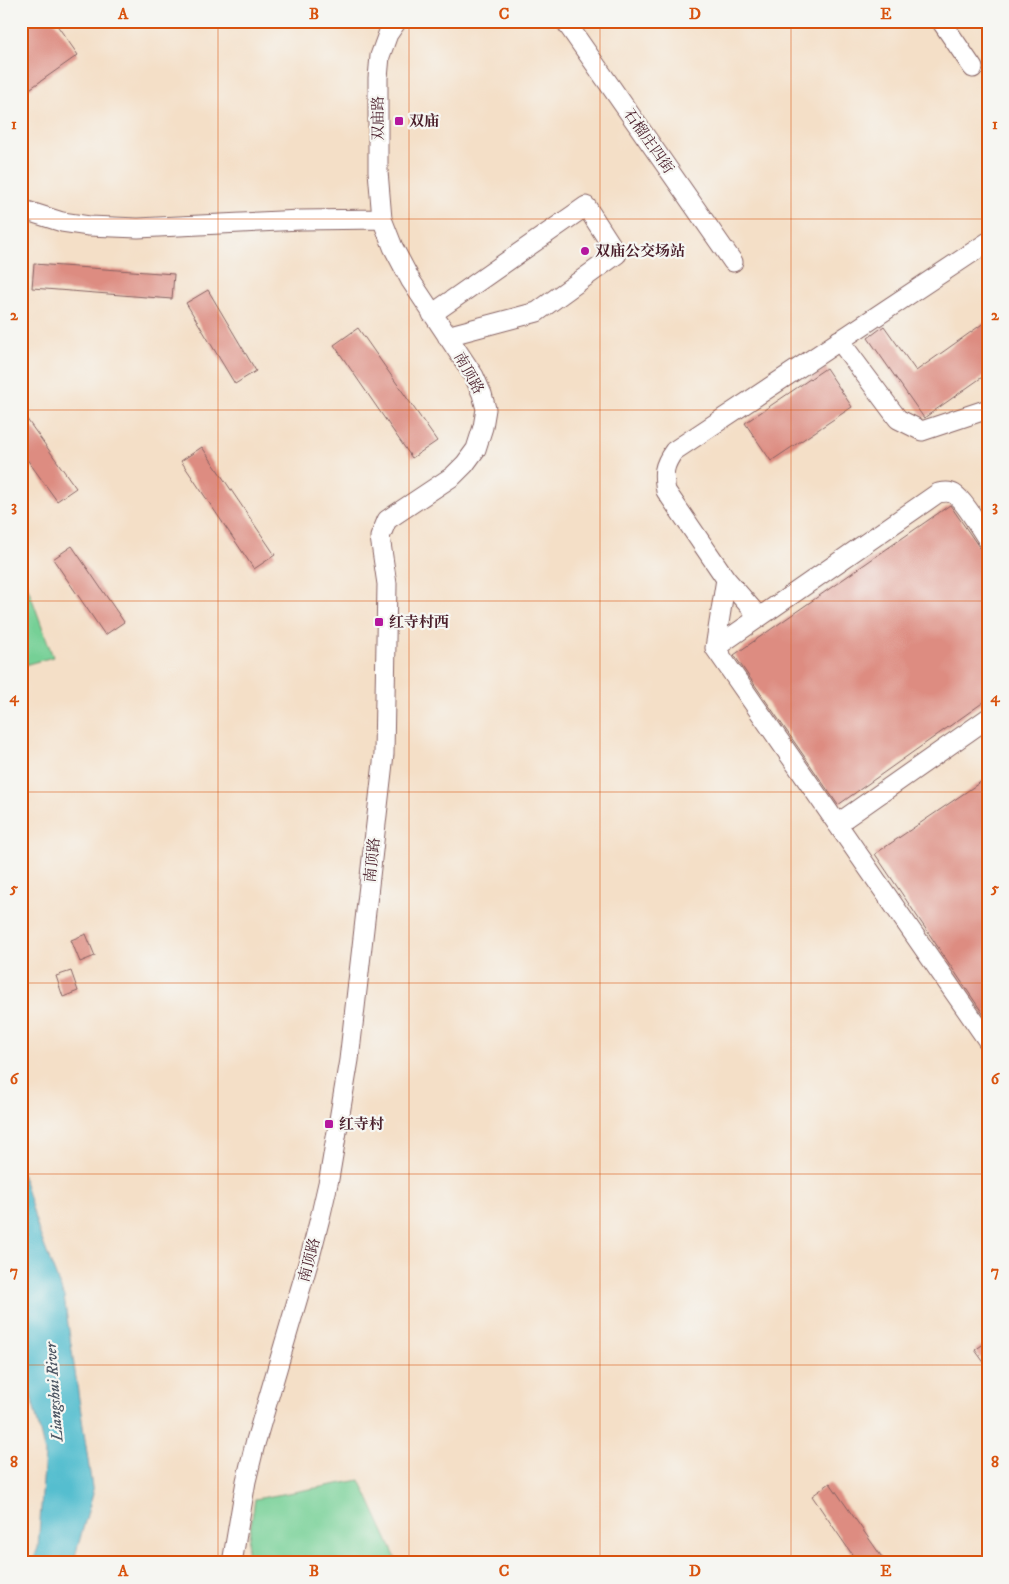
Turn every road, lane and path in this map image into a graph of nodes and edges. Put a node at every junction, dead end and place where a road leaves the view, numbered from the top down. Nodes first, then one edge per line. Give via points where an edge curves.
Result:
1 (396, 21) edge
2 (565, 21) edge
3 (941, 21) edge
4 (973, 68) dead end
5 (21, 209) edge
6 (382, 219) junction
7 (988, 242) edge
8 (733, 262) dead end
9 (432, 314) junction
10 (448, 336) junction
11 (839, 340) junction
12 (988, 410) edge
13 (988, 540) edge
14 (726, 579) junction
15 (759, 617) junction
16 (715, 648) junction
17 (988, 718) edge
18 (837, 824) junction
19 (988, 1040) edge
20 (21, 1450) edge
21 (21, 1485) edge
22 (232, 1563) edge

1 - 6 street, 双庙路 via 380,56 378,78 378,171
2 - 8 street, 石榴庄四街
3 - 4 street
5 - 6 street via 62,222 138,228
6 - 9 street, 南顶路 via 404,270
7 - 11 street
9 - 10 street, 南顶路
9 - 10 street via 586,206 617,254 537,312
10 - 22 street, 南顶路 via 482,394 486,409 483,427 476,449 465,464 453,476 387,520 380,537 387,584 384,754 349,1060 320,1218 255,1444
11 - 12 street via 898,419 922,431
11 - 14 street via 674,451 666,462 663,477 666,491
13 - 15 street via 954,494 938,493
14 - 15 street
14 - 16 street
15 - 16 street
16 - 18 street
17 - 18 street
18 - 19 street
20 - 21 path

